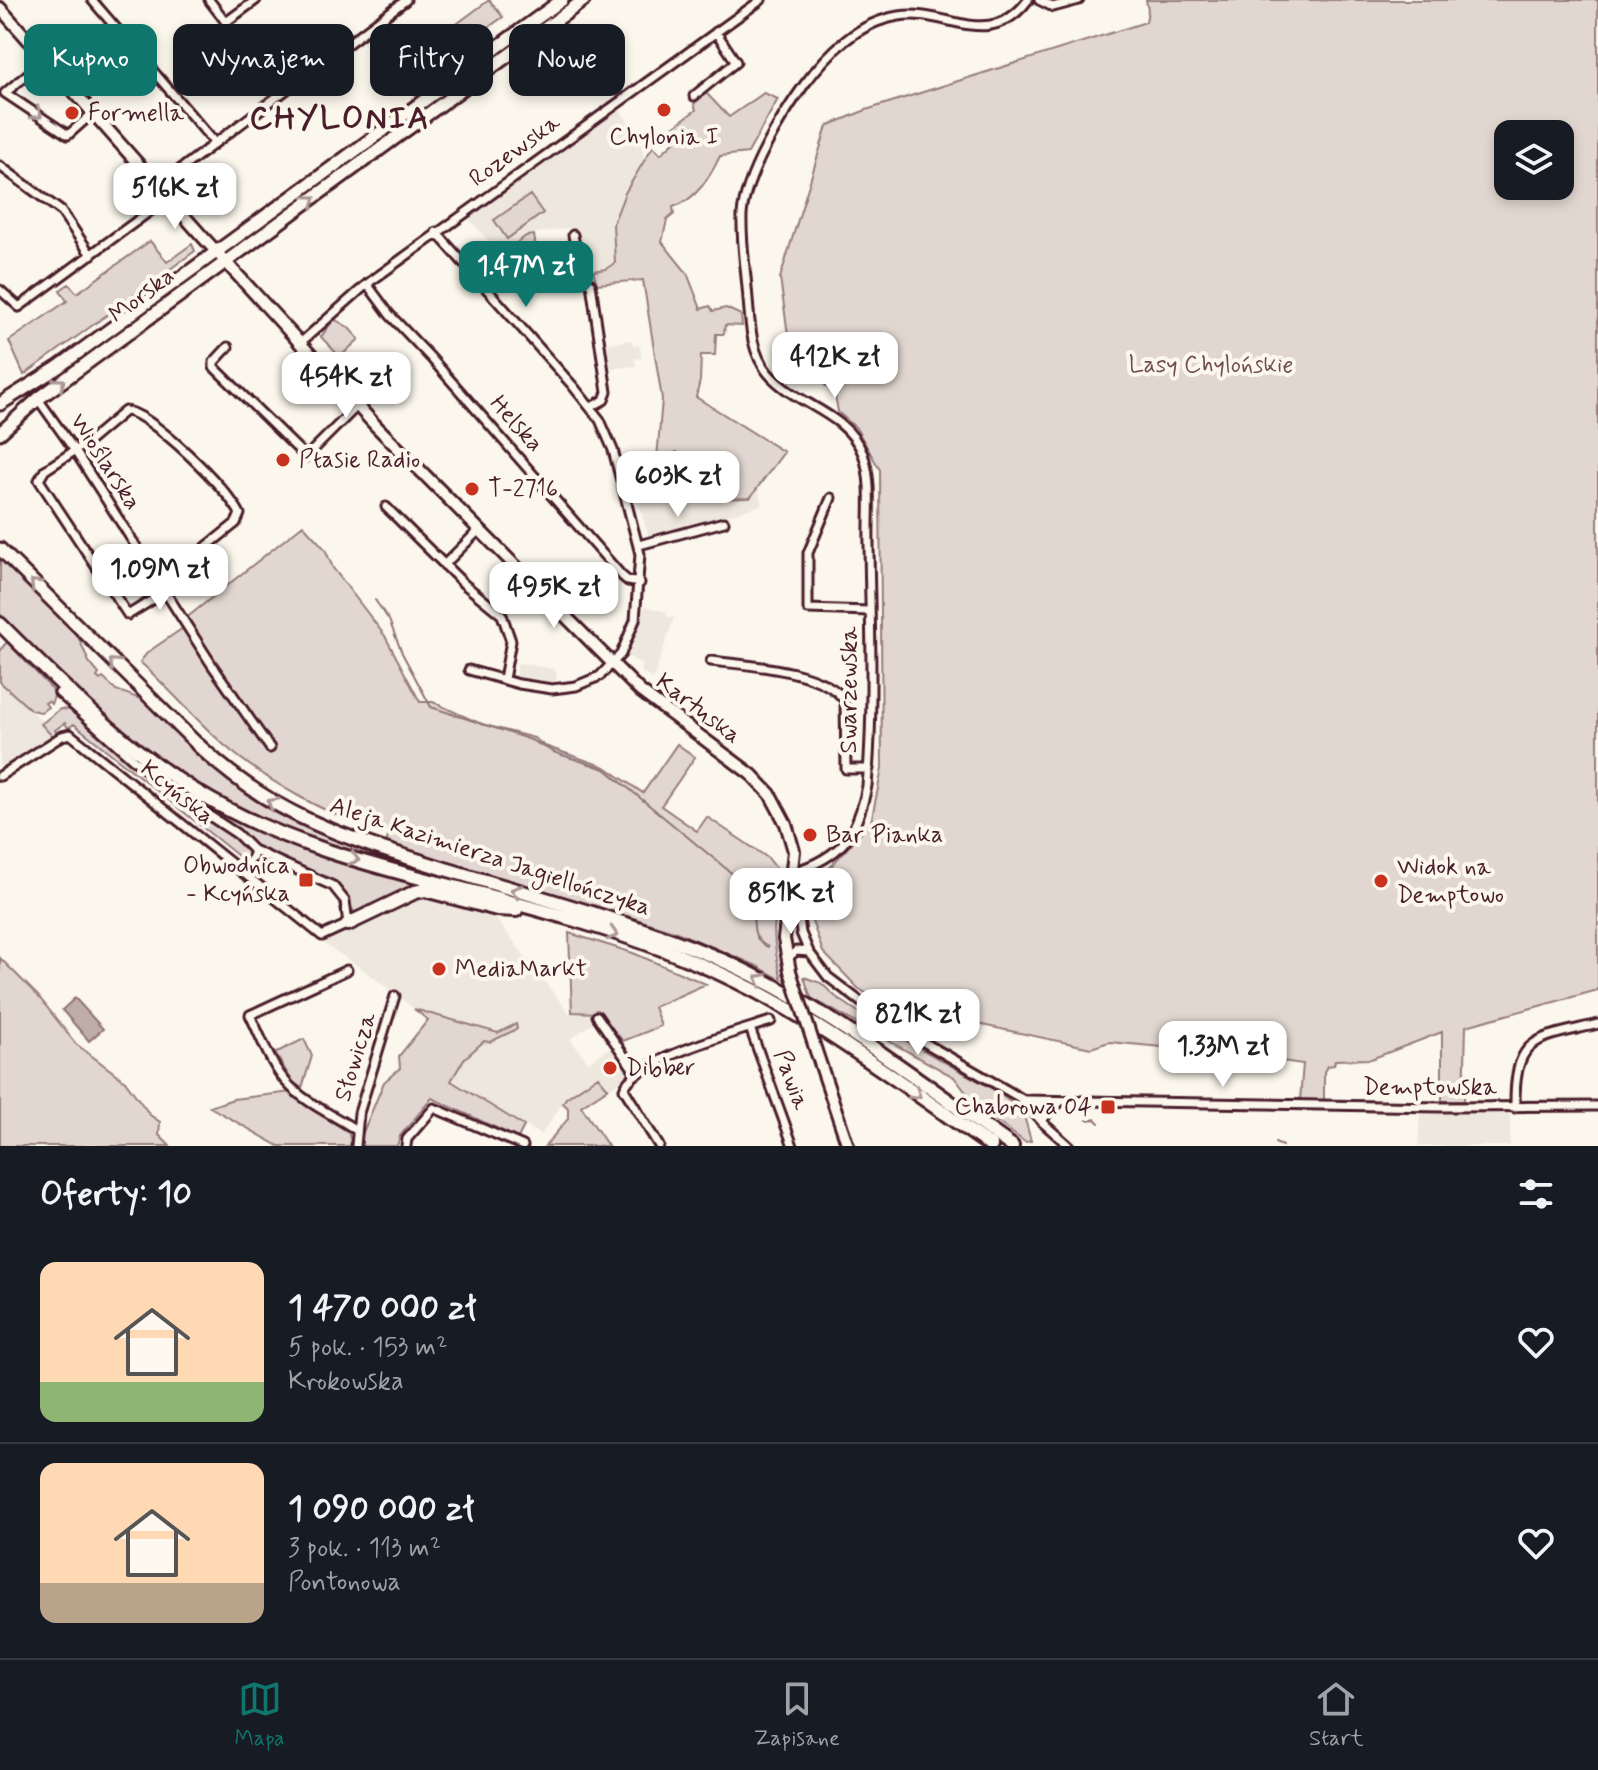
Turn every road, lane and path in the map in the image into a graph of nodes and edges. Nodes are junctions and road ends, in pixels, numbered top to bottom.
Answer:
1 (92, 0) edge
2 (209, 0) edge
3 (256, 0) edge
4 (406, 0) edge
5 (562, 0) edge
6 (584, 0) edge
7 (761, 0) edge
8 (1028, 0) edge
9 (1039, 0) edge
10 (1079, 0) edge
11 (0, 8) edge
12 (716, 32) junction
13 (24, 34) edge
14 (24, 77) edge
15 (80, 96) edge
16 (694, 96) dead end
17 (94, 112) junction
18 (215, 143) junction
19 (0, 166) edge
20 (158, 186) junction
21 (168, 198) junction
22 (436, 232) junction
23 (573, 235) dead end
24 (216, 252) junction
25 (91, 255) junction
26 (225, 262) junction
27 (367, 284) junction
28 (0, 290) edge
29 (299, 344) junction
30 (228, 347) dead end
31 (38, 399) junction
32 (0, 404) edge
33 (357, 406) junction
34 (591, 407) junction
35 (0, 433) edge
36 (75, 451) junction
37 (831, 498) dead end
38 (386, 507) dead end
39 (724, 522) dead end
40 (478, 531) junction
41 (639, 545) junction
42 (0, 549) edge
43 (444, 565) junction
44 (640, 583) junction
45 (163, 588) junction
46 (869, 611) junction
47 (0, 624) edge
48 (31, 656) junction
49 (711, 661) dead end
50 (611, 664) junction
51 (469, 670) dead end
52 (504, 679) junction
53 (59, 693) joint
54 (198, 745) joint
55 (270, 748) dead end
56 (869, 769) junction
57 (0, 776) edge
58 (253, 850) junction
59 (242, 871) junction
60 (793, 872) junction
61 (539, 911) junction
62 (348, 924) junction
63 (809, 952) junction
64 (787, 959) junction
65 (347, 970) dead end
66 (395, 996) dead end
67 (597, 1016) dead end
68 (771, 1021) dead end
69 (1598, 1024) edge
70 (750, 1028) junction
71 (636, 1073) junction
72 (1022, 1099) junction
73 (1059, 1103) junction
74 (1598, 1106) edge
75 (1515, 1108) junction
76 (1042, 1122) junction
77 (356, 1130) junction
78 (356, 1146) edge
79 (406, 1146) edge
80 (523, 1146) edge
81 (659, 1146) edge
82 (793, 1146) edge
83 (848, 1146) edge
84 (991, 1146) edge
85 (1012, 1146) edge
86 (1069, 1146) edge

1 - 18 street
2 - 3 street
4 - 18 street
5 - 24 main road, Morska
26 -> 6 main road, Morska
7 - 12 street, Rozewska
8 - 46 street, Swarzewska
9 - 10 street
11 - 13 street, Kartuska
12 - 16 street
12 - 22 street, Rozewska
14 -> 17 street
15 - 17 street, Kartuska
17 - 20 street, Kartuska
18 - 20 street
19 - 25 street
20 - 21 street, Kartuska
21 - 24 street, Kartuska
21 - 25 street
22 - 27 street, Rozewska
22 - 34 street
23 - 34 street
24 - 26 street, Kartuska
24 - 32 main road, Morska
25 - 28 street
26 - 29 street, Kartuska
31 -> 26 main road, Morska
27 - 29 street, Rozewska
27 - 44 street, Helska
29 - 33 street, Kartuska
30 - 33 street
31 - 35 main road, Morska
31 - 36 street, Wioślarska
33 - 40 street, Kartuska
34 - 41 street
36 - 45 street, Wioślarska
36 - 45 street
36 - 45 street
37 - 46 street, Swarzewska
38 - 43 street
39 - 41 street
40 - 43 street
40 - 50 street, Kartuska
41 - 44 street
54 -> 42 main road, Aleja Kazimierza Jagiellończyka
43 - 52 street
44 - 50 street
45 - 55 street, Wioślarska
46 - 56 street, Swarzewska
47 - 48 highway, Aleja Kazimierza Jagiellończyka
48 - 53 highway
48 -> 61 highway, Aleja Kazimierza Jagiellończyka
49 - 56 street, Swarzewska
50 - 52 street
50 - 60 street, Kartuska
51 - 52 street
53 - 58 street
85 -> 54 highway, Aleja Kazimierza Jagiellończyka
56 - 60 street, Swarzewska
57 - 59 street, Kcyńska
58 - 59 street
58 - 62 street
59 - 62 street, Kcyńska
60 - 63 street, Kartuska
60 - 64 street
61 - 62 highway
61 -> 84 highway, Aleja Kazimierza Jagiellończyka
63 - 64 street
63 - 72 street, Kartuska
64 - 83 street, bridge
65 - 77 street, Słowicza
66 - 77 street, Słowicza
67 - 71 street
68 - 70 street, Pawia
69 - 75 street
70 - 71 street, Pawia
70 - 82 street, Pawia
71 - 81 street
72 - 73 street, Demptowska
72 - 76 street, Kartuska
73 - 75 street, Demptowska
73 - 76 street
74 - 75 street, Demptowska
76 - 86 street, Kartuska
77 - 78 street, Słowicza
79 - 80 street

